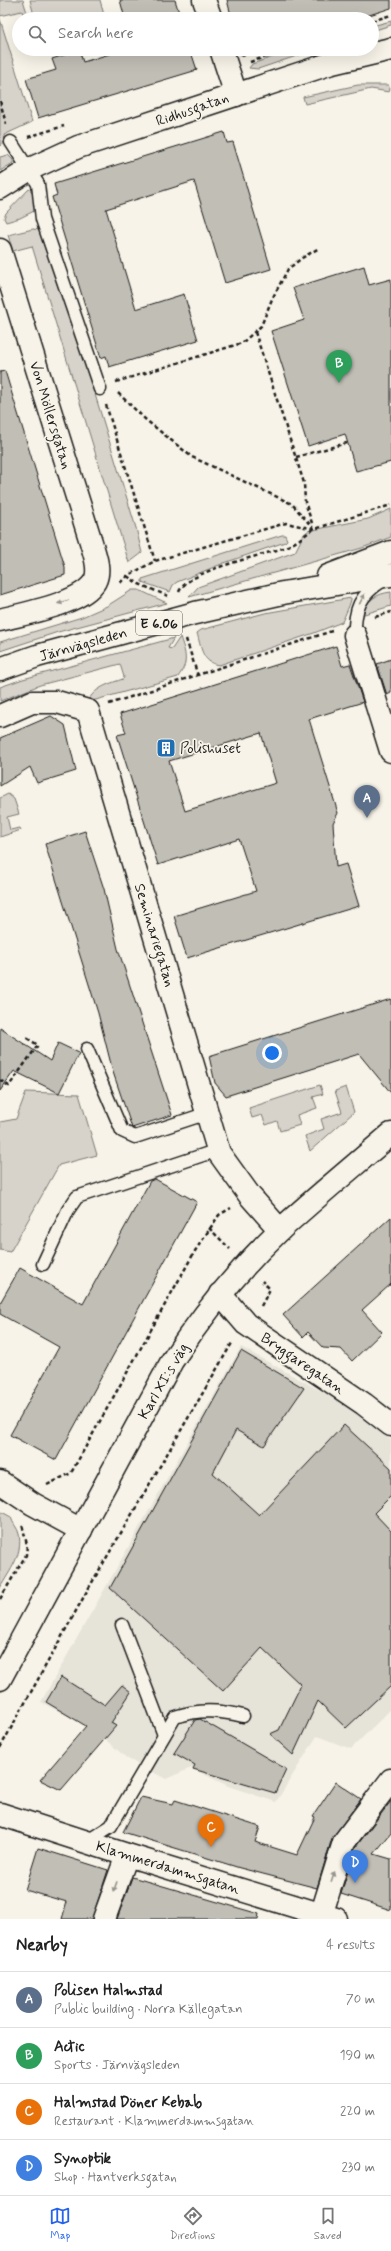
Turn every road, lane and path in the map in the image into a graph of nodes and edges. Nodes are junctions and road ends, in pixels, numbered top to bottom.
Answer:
1 (204, 0) edge
2 (208, 12) edge
3 (391, 15) edge
4 (379, 19) edge
5 (391, 49) edge
6 (379, 52) edge
7 (223, 56) edge
8 (362, 56) edge
9 (236, 95) junction
10 (0, 101) edge
11 (11, 142) joint
12 (30, 169) junction
13 (0, 188) edge
14 (319, 248) dead end
15 (0, 250) edge
16 (255, 332) junction
17 (104, 386) junction
18 (347, 443) dead end
19 (296, 457) junction
20 (391, 505) edge
21 (314, 529) junction
22 (391, 552) edge
23 (155, 561) junction
24 (391, 575) edge
25 (127, 576) junction
26 (118, 584) dead end
27 (283, 593) junction
28 (178, 594) dead end
29 (171, 597) dead end
30 (391, 612) edge
31 (0, 620) edge
32 (355, 629) junction
33 (185, 635) dead end
34 (0, 669) edge
35 (198, 676) junction
36 (88, 711) junction
37 (0, 716) edge
38 (391, 751) edge
39 (25, 1037) dead end
40 (87, 1049) dead end
41 (0, 1080) edge
42 (208, 1113) junction
43 (391, 1134) edge
44 (218, 1150) junction
45 (250, 1196) junction
46 (209, 1228) junction
47 (280, 1230) junction
48 (43, 1264) dead end
49 (247, 1266) junction
50 (220, 1294) junction
51 (246, 1324) junction
52 (391, 1425) edge
53 (0, 1482) edge
54 (33, 1504) junction
55 (81, 1530) junction
56 (0, 1599) edge
57 (122, 1625) dead end
58 (0, 1679) edge
59 (243, 1716) dead end
60 (164, 1736) junction
61 (0, 1748) edge
62 (391, 1780) edge
63 (0, 1814) edge
64 (86, 1842) junction
65 (127, 1855) junction
66 (326, 1917) edge
67 (104, 1919) edge

1 - 2 main road
3 - 4 path
5 - 6 main road, Ridhusgatan
7 - 9 main road
8 - 9 main road, Ridhusgatan
9 - 12 main road, Ridhusgatan
10 - 11 path
11 - 12 lane
12 - 13 main road, Ridhusgatan
12 - 17 lane
14 - 16 path
15 -> 31 main road, Von Möllersgatan
16 - 17 path
16 - 19 path
17 - 21 path
17 - 23 path
18 - 19 path
19 - 21 path
20 - 21 path
21 - 23 path
21 - 28 path
22 - 27 main road, Järnvägsleden / E 6.06
23 - 25 path
24 - 27 main road, Järnvägsleden / E 6.06
32 -> 24 lane
25 - 26 path
25 - 29 path
27 - 34 main road, Järnvägsleden / E 6.06
30 - 32 path
32 - 35 path
32 - 38 main road
33 - 35 path
35 - 36 path
36 - 37 main road
36 - 42 main road, Seminariegatan
39 - 41 path
40 - 42 lane
42 - 44 main road, Seminariegatan
43 - 47 main road, Karl XI:s väg
44 - 45 main road, Seminariegatan
44 - 48 lane
45 - 46 path
45 - 47 main road, Seminariegatan
46 - 49 path
46 - 54 path
47 - 49 main road, Karl XI:s väg
49 - 50 main road, Karl XI:s väg
49 - 51 path
50 - 51 main road, Bryggaregatan
50 - 55 main road, Karl XI:s väg
51 - 52 main road, Bryggaregatan
51 - 61 path
53 - 54 main road
54 - 55 main road
54 - 56 path
55 - 58 main road, Karl XI:s väg
57 - 60 lane
59 - 60 lane
60 - 64 lane
66 -> 62 main road
63 - 64 main road, Klammerdammsgatan
64 - 65 main road, Klammerdammsgatan
65 - 66 main road, Klammerdammsgatan
65 -> 67 main road

